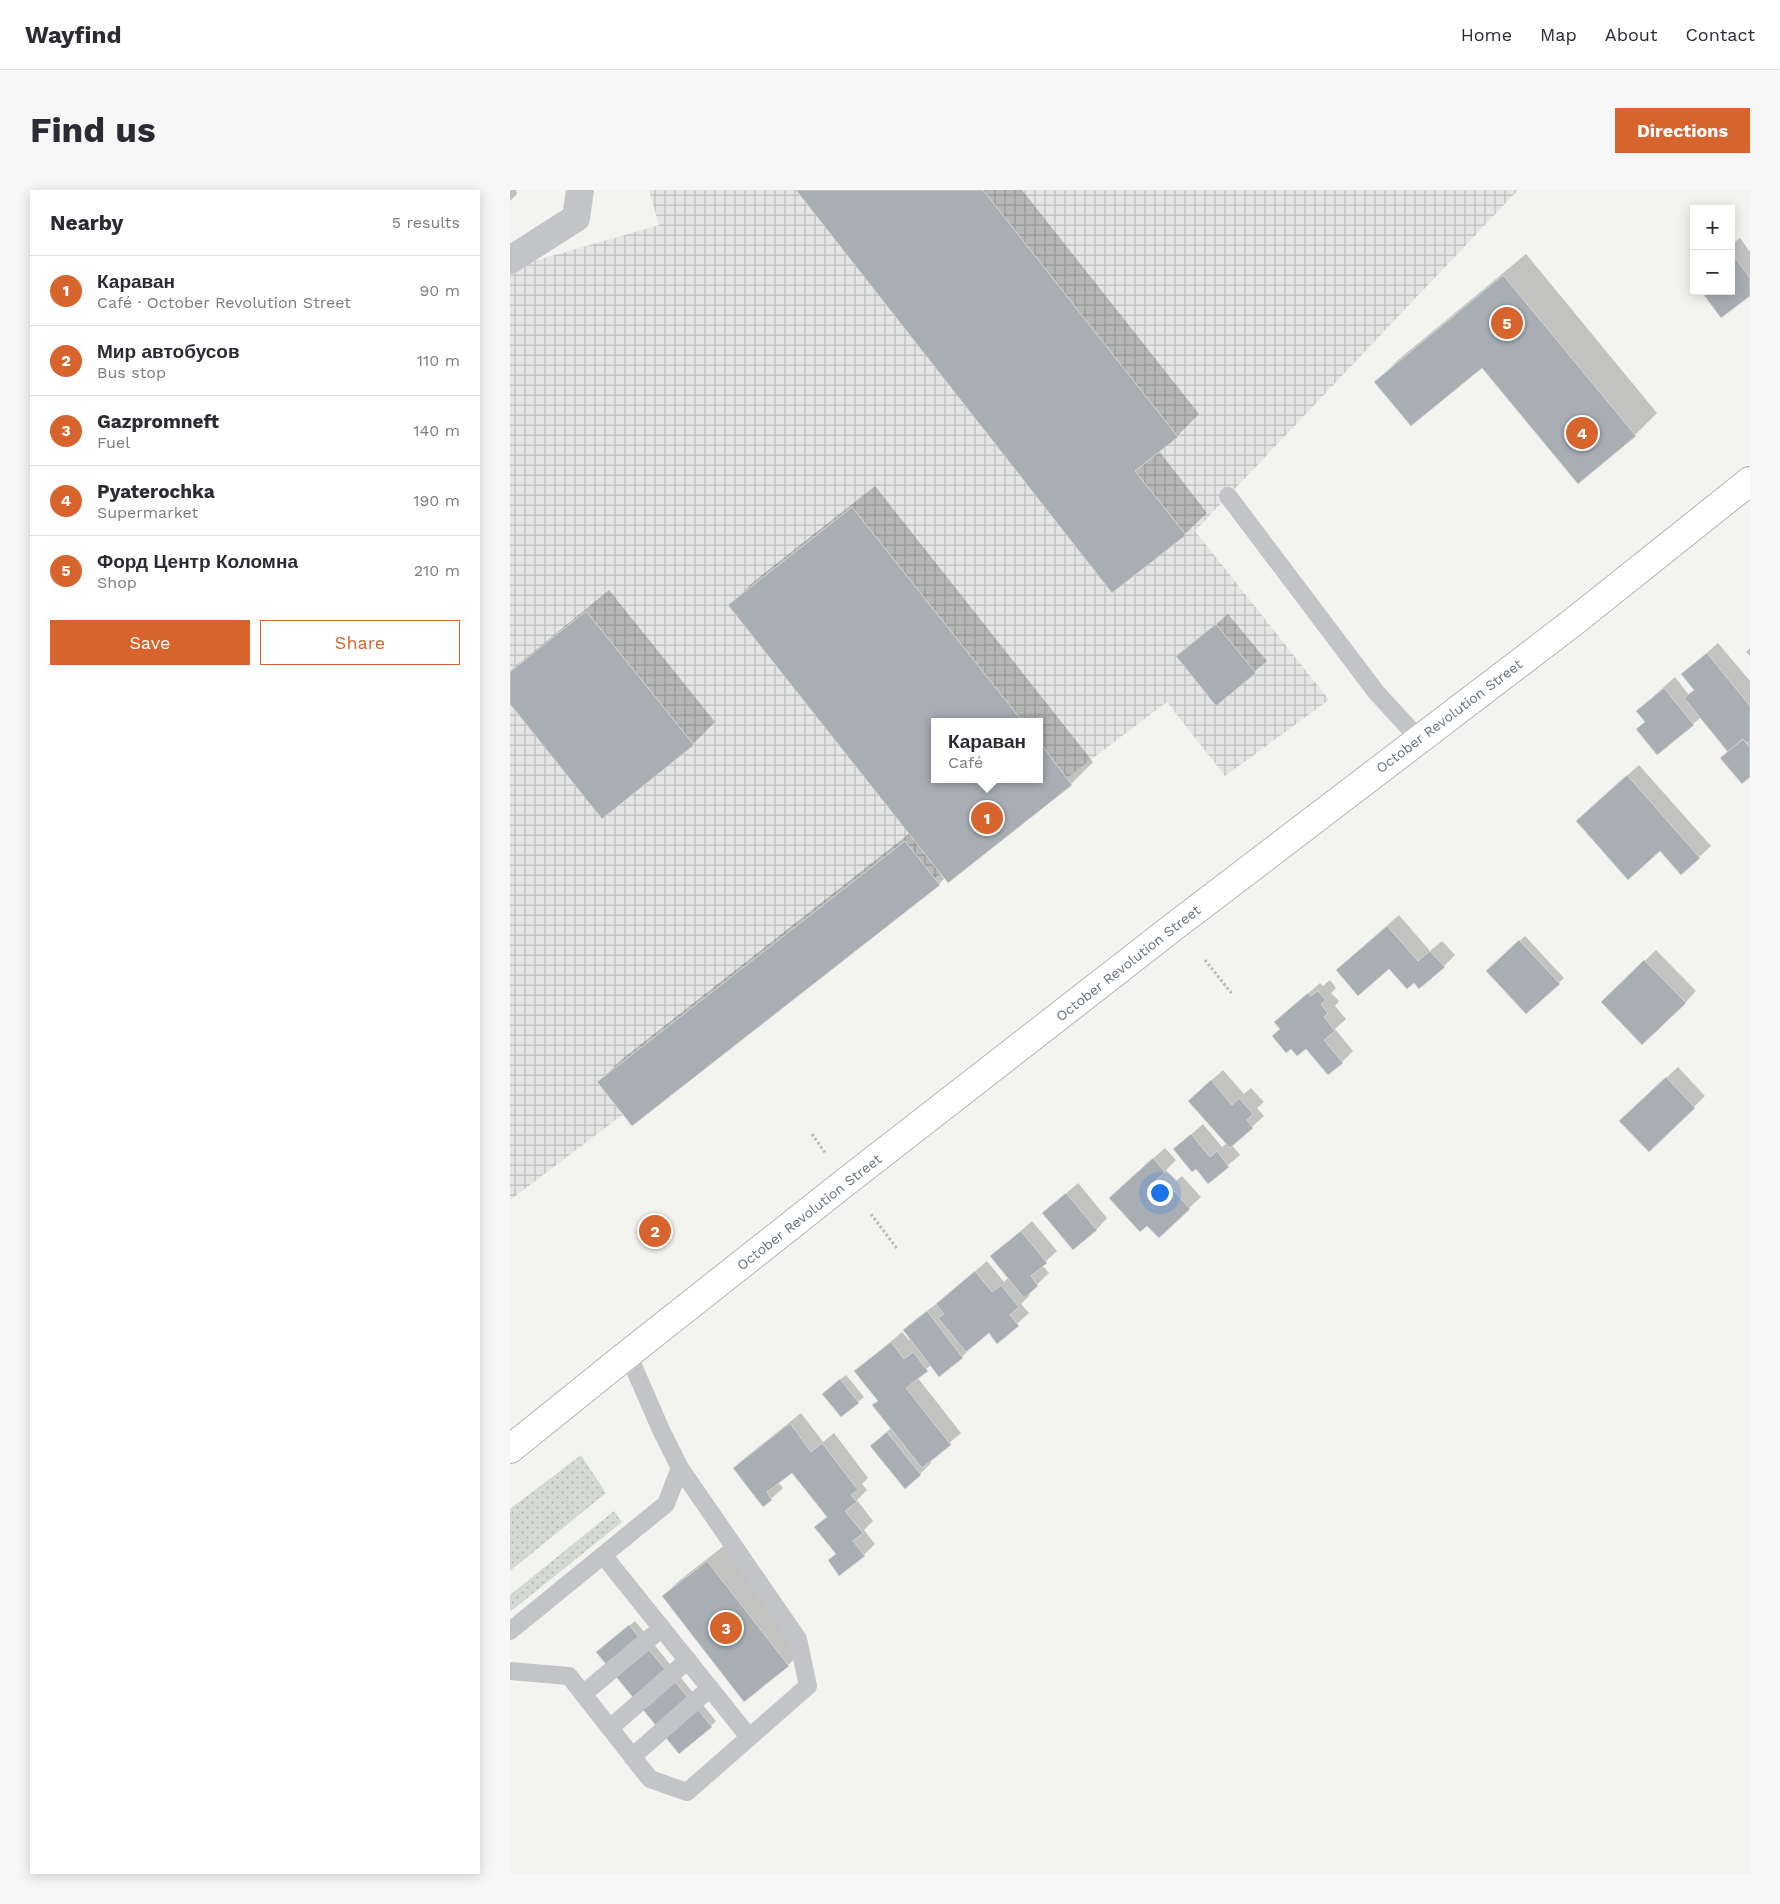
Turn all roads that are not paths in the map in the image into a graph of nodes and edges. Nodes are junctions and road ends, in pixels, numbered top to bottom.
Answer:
1 (580, 190) edge
2 (510, 260) edge
3 (1750, 481) edge
4 (1228, 496) dead end
5 (1419, 739) junction
6 (628, 1354) junction
7 (510, 1449) edge
8 (680, 1468) junction
9 (603, 1555) junction
10 (662, 1628) junction
11 (510, 1631) edge
12 (688, 1660) junction
13 (510, 1670) edge
14 (710, 1688) junction
15 (583, 1694) junction
16 (610, 1728) junction
17 (749, 1737) junction
18 (632, 1757) junction

1 - 2 street
3 - 5 main road, October Revolution Street
4 - 5 lane
5 - 6 main road, October Revolution Street
6 - 7 main road, October Revolution Street
6 - 8 lane
8 - 9 lane
8 - 17 lane
9 - 10 lane
9 - 11 lane
10 - 12 lane
10 - 15 lane
12 - 14 lane
12 - 16 lane
13 - 15 lane
14 - 17 lane
14 - 18 lane
15 - 16 lane
16 - 18 lane
17 - 18 lane

